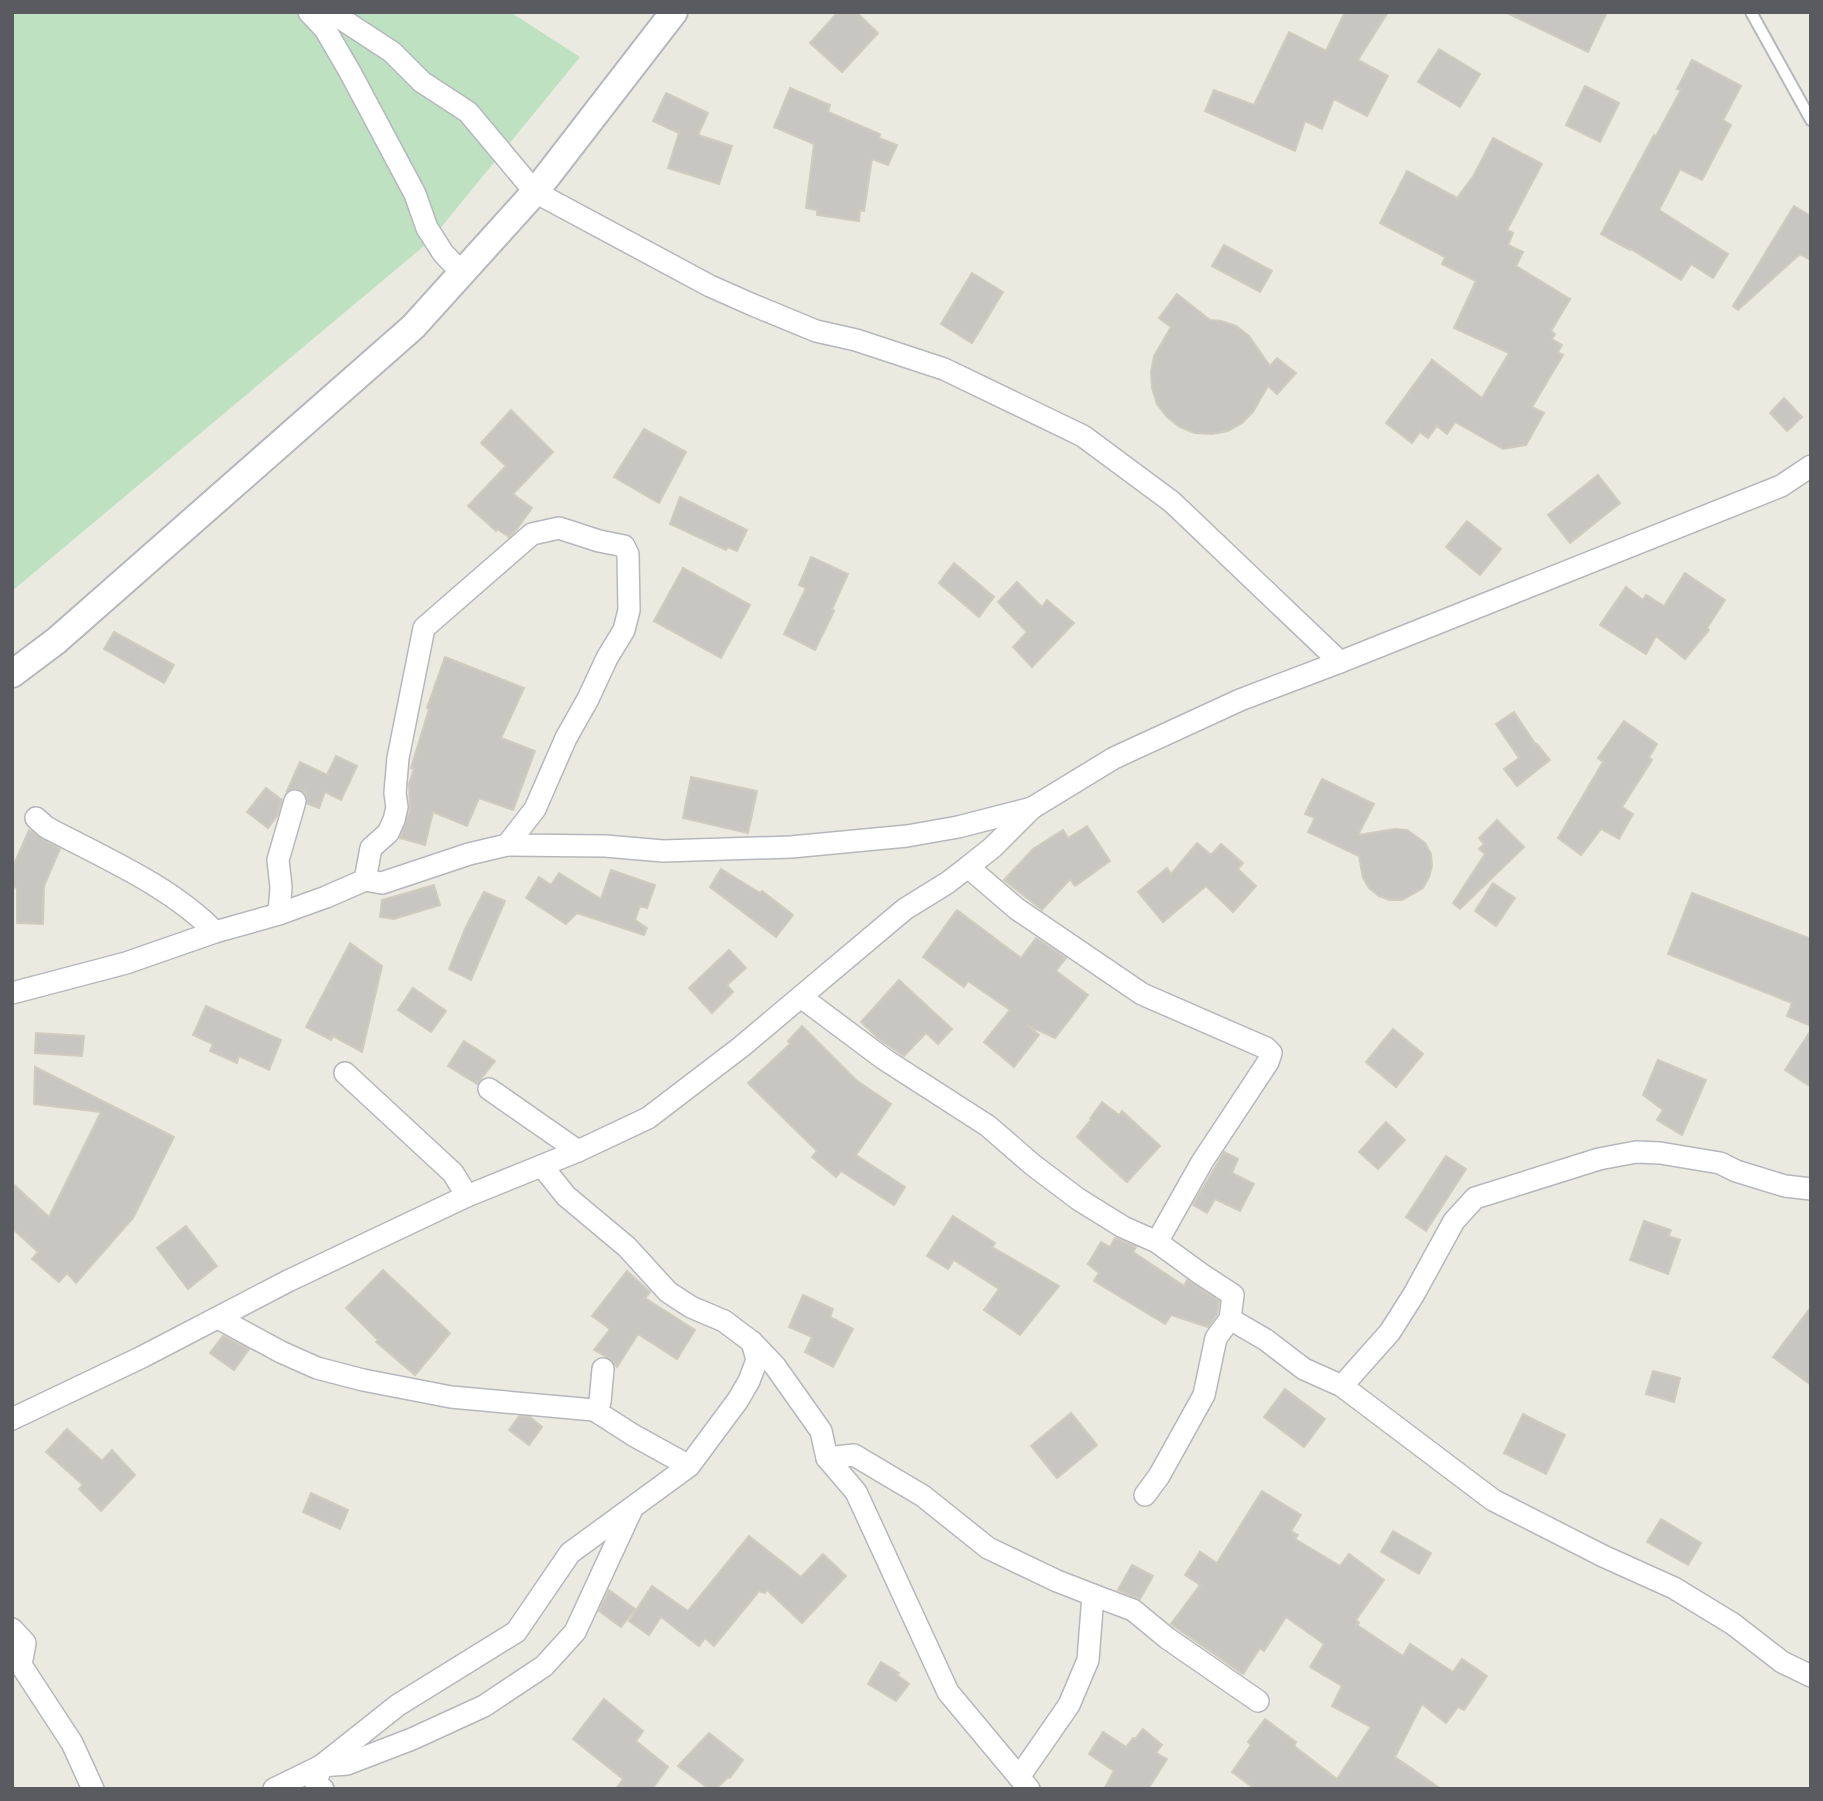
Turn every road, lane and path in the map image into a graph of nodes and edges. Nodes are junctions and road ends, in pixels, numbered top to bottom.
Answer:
1 (309, 12) edge
2 (327, 12) edge
3 (674, 12) edge
4 (1751, 12) edge
5 (1811, 120) edge
6 (535, 192) junction
7 (462, 273) junction
8 (1811, 466) edge
9 (1340, 662) junction
10 (12, 674) edge
11 (295, 801) dead end
12 (1032, 808) junction
13 (36, 818) dead end
14 (507, 845) junction
15 (968, 867) junction
16 (365, 880) junction
17 (279, 914) junction
18 (215, 932) junction
19 (12, 993) edge
20 (801, 997) junction
21 (345, 1073) dead end
22 (489, 1089) dead end
23 (578, 1151) junction
24 (542, 1167) junction
25 (1811, 1189) edge
26 (467, 1196) junction
27 (1157, 1242) junction
28 (218, 1318) junction
29 (1230, 1319) junction
30 (752, 1342) junction
31 (603, 1369) dead end
32 (1342, 1387) junction
33 (594, 1410) junction
34 (12, 1419) edge
35 (827, 1458) junction
36 (689, 1466) junction
37 (1145, 1495) dead end
38 (631, 1510) junction
39 (1093, 1595) junction
40 (12, 1629) edge
41 (1811, 1676) edge
42 (1258, 1701) dead end
43 (321, 1766) junction
44 (1024, 1783) edge
45 (93, 1789) edge
46 (274, 1789) edge
47 (323, 1789) edge

1 - 7 street
2 - 6 street
3 - 6 street
4 - 5 lane
6 - 7 street
6 - 9 street
7 - 10 street
8 - 9 street
9 - 12 street
11 - 17 street
12 - 14 street
12 - 15 street
13 - 18 street
14 - 16 street
14 - 16 street
15 - 20 street
15 - 27 street
16 - 17 street
17 - 18 street
18 - 19 street
20 - 23 street
20 - 27 street
21 - 26 street
22 - 23 street
23 - 24 street
24 - 26 street
24 - 30 street
25 - 32 street
26 - 28 street
27 - 29 street
28 - 33 street
28 - 34 street
29 - 32 street
29 - 37 street
30 - 35 street
30 - 36 street
31 - 33 street
32 - 41 street
33 - 36 street
35 - 39 street
35 - 44 street
36 - 38 street
38 - 43 street
38 - 43 street
39 - 42 street
39 - 44 street
40 - 45 street
43 - 46 street
43 - 47 street

